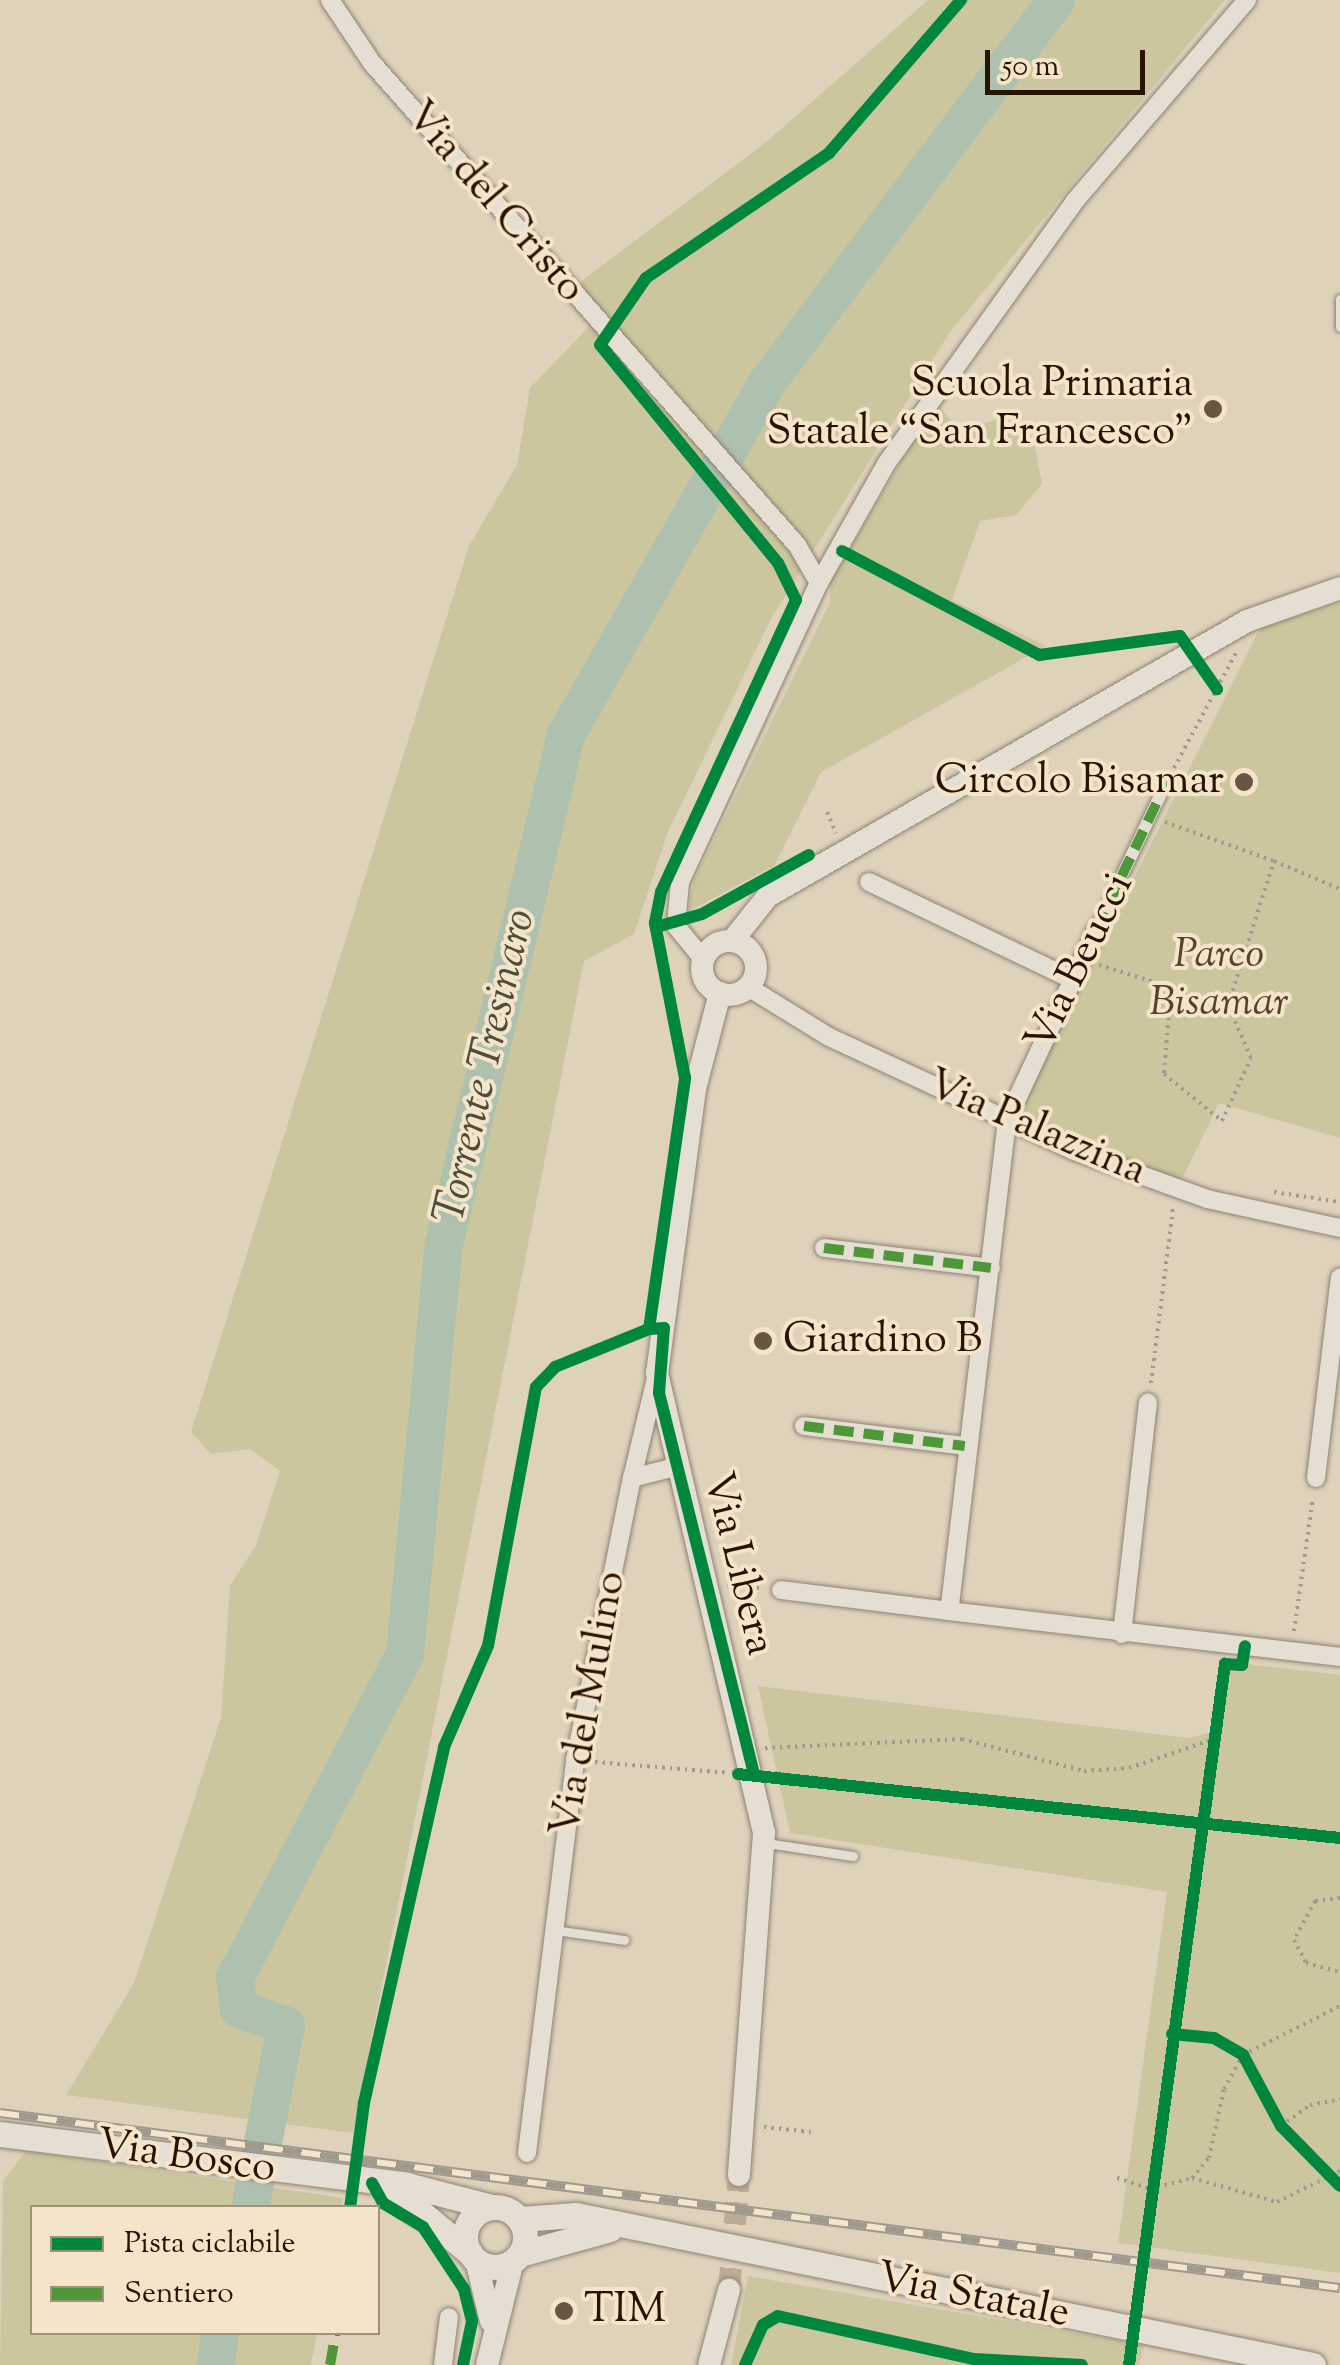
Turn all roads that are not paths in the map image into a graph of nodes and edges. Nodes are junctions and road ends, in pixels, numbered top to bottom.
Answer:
1 (330, 0) edge
2 (1247, 0) edge
3 (1340, 299) edge
4 (1340, 327) edge
5 (818, 583) junction
6 (1340, 588) edge
7 (1167, 781) road end
8 (869, 882) dead end
9 (1096, 930) joint
10 (732, 940) junction
11 (704, 959) junction
12 (1069, 978) junction
13 (748, 987) junction
14 (720, 993) junction
15 (1007, 1120) junction
16 (1340, 1228) edge
17 (824, 1248) dead end
18 (991, 1268) junction
19 (1340, 1276) edge
20 (657, 1373) junction
21 (1148, 1402) road end
22 (804, 1426) dead end
23 (965, 1446) junction
24 (679, 1466) junction
25 (632, 1478) junction
26 (1316, 1478) road end
27 (781, 1590) road end
28 (948, 1611) junction
29 (1122, 1634) junction
30 (1340, 1657) edge
31 (764, 1843) junction
32 (853, 1856) dead end
33 (554, 1930) junction
34 (624, 1940) dead end
35 (0, 2134) edge
36 (527, 2153) dead end
37 (739, 2175) tunnel mouth
38 (379, 2184) junction
39 (492, 2208) junction
40 (520, 2219) junction
41 (635, 2227) junction
42 (473, 2256) junction
43 (516, 2258) junction
44 (729, 2290) tunnel mouth
45 (450, 2317) dead end
46 (492, 2325) junction
47 (443, 2365) edge
48 (486, 2365) edge
49 (709, 2365) edge
50 (1313, 2365) edge

1 - 5 street, Via del Cristo
2 - 5 street
3 - 4 lane
5 - 11 street
6 - 10 street
7 - 9 street, Via Beucci
8 - 12 street
9 - 12 street, Via Beucci
10 - 11 street
10 - 13 street
11 - 14 street
12 - 15 street, Via Beucci
13 - 14 street
13 - 15 street, Via Palazzina
14 - 20 street, Via del Mulino
15 - 16 street, Via Palazzina
15 - 18 street, Via Beucci
17 - 18 street
18 - 23 street, Via Beucci
19 - 26 street
20 - 24 street, Via Libera
20 - 25 street, Via del Mulino
21 - 29 street
22 - 23 street
23 - 28 street, Via Beucci
24 - 25 street
24 - 31 street, Via Libera
25 - 33 street, Via del Mulino
27 - 28 street
28 - 29 street
29 - 30 street
31 - 32 lane
31 - 37 street, Via Libera
33 - 34 lane
33 - 36 street, Via del Mulino
35 - 38 main road, Via Bosco
38 - 39 main road, Via Statale
38 - 42 main road
39 - 40 main road, Via Statale
39 - 42 main road
40 - 41 main road, Via Statale
40 - 43 main road
41 - 43 main road, Via Statale
41 - 50 main road, Via Statale
42 - 43 main road, Via Statale
42 - 46 street
43 - 46 street
44 - 49 street
45 - 47 street
46 - 48 street

